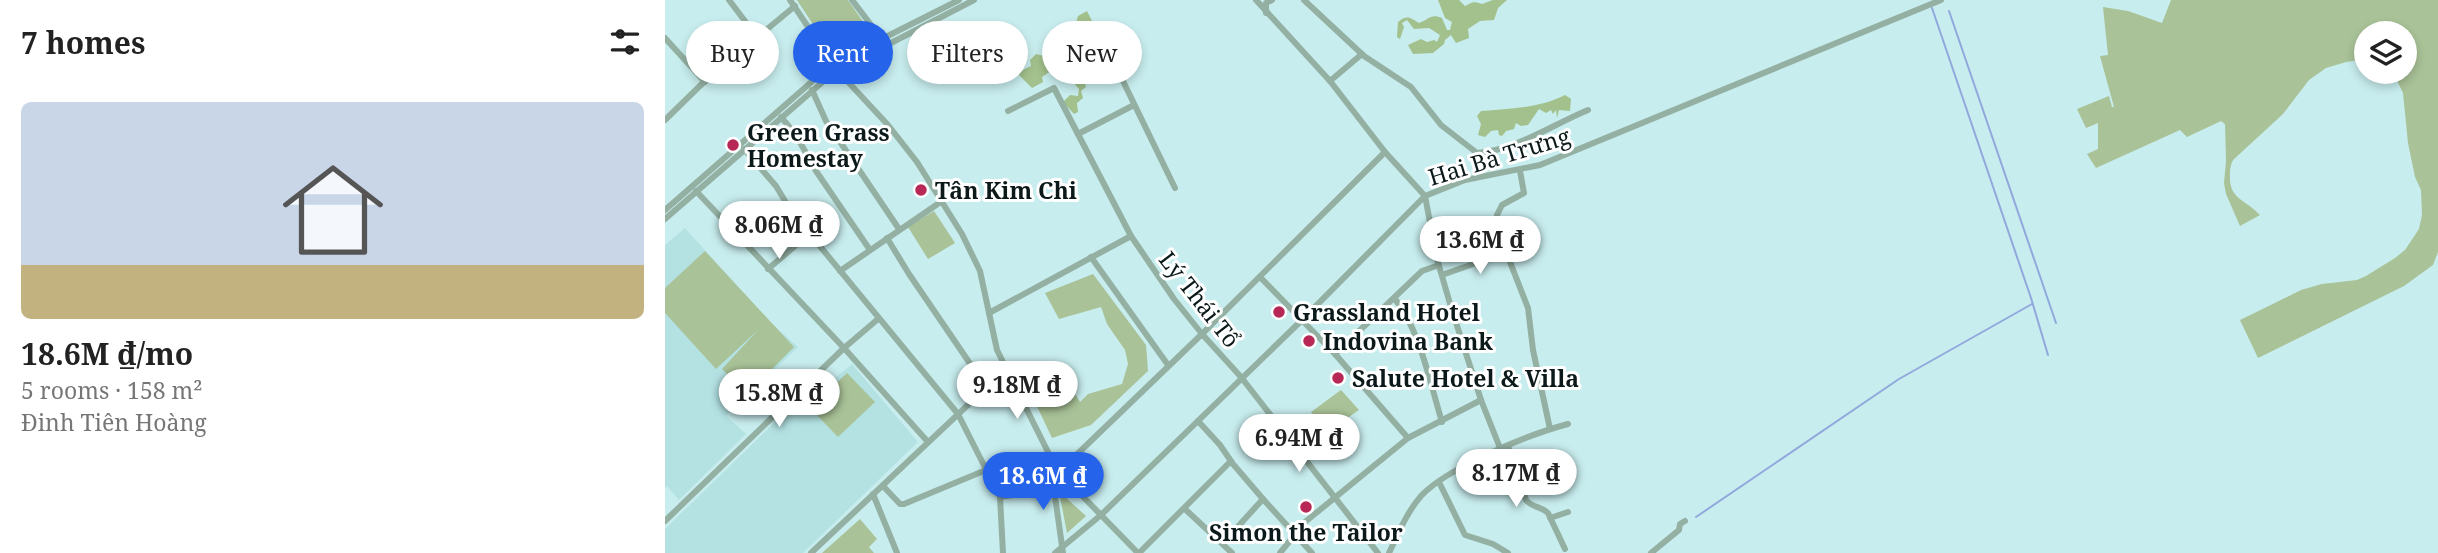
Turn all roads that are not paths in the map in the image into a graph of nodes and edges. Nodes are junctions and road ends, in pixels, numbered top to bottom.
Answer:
1 (729, 0) edge
2 (852, 0) edge
3 (959, 0) edge
4 (974, 0) edge
5 (1256, 0) edge
6 (1272, 0) edge
7 (1304, 0) edge
8 (1941, 0) edge
9 (793, 3) edge
10 (1266, 13) junction
11 (745, 21) edge
12 (774, 21) edge
13 (805, 21) edge
14 (868, 21) edge
15 (893, 32) edge
16 (665, 38) edge
17 (893, 41) edge
18 (1362, 54) junction
19 (686, 61) edge
20 (1330, 81) junction
21 (703, 84) edge
22 (809, 84) edge
23 (820, 84) edge
24 (850, 84) edge
25 (1124, 84) edge
26 (812, 90) junction
27 (1134, 105) junction
28 (1588, 110) dead end
29 (1008, 111) dead end
30 (781, 117) junction
31 (665, 120) edge
32 (1078, 134) junction
33 (744, 149) junction
34 (1385, 152) junction
35 (1520, 170) junction
36 (1175, 188) dead end
37 (697, 191) junction
38 (1425, 196) junction
39 (942, 201) junction
40 (665, 210) edge
41 (665, 219) edge
42 (899, 229) junction
43 (809, 234) junction
44 (1131, 236) junction
45 (887, 238) junction
46 (1504, 247) junction
47 (870, 250) junction
48 (1090, 257) junction
49 (1439, 265) junction
50 (768, 269) junction
51 (840, 271) junction
52 (1442, 275) junction
53 (1260, 277) junction
54 (1395, 299) junction
55 (989, 313) junction
56 (878, 319) junction
57 (1302, 320) junction
58 (1202, 334) junction
59 (844, 348) junction
60 (1335, 354) junction
61 (1168, 365) junction
62 (1006, 369) junction
63 (1241, 377) junction
64 (986, 387) junction
65 (1481, 400) junction
66 (958, 414) junction
67 (1198, 421) junction
68 (1442, 422) junction
69 (1568, 424) dead end
70 (1550, 429) junction
71 (1408, 438) junction
72 (928, 442) junction
73 (1504, 447) junction
74 (1231, 461) junction
75 (986, 470) junction
76 (1057, 470) junction
77 (1439, 482) junction
78 (883, 485) junction
79 (1053, 489) junction
80 (873, 494) junction
81 (1000, 497) junction
82 (1334, 497) junction
83 (1263, 499) junction
84 (1185, 509) junction
85 (1567, 512) dead end
86 (1101, 514) junction
87 (1550, 518) junction
88 (665, 521) edge
89 (1685, 521) dead end
90 (1305, 522) junction
91 (1289, 525) junction
92 (1295, 537) junction
93 (1223, 543) junction
94 (1565, 549) dead end
95 (1063, 551) edge
96 (811, 553) edge
97 (897, 553) edge
98 (1003, 553) edge
99 (1055, 553) edge
100 (1138, 553) edge
101 (1232, 553) edge
102 (1280, 553) edge
103 (1312, 553) edge
104 (1378, 553) edge
105 (1388, 553) edge
106 (1508, 553) edge
107 (1651, 553) edge

1 - 11 street
2 - 14 street
3 - 15 street
4 - 17 street
5 - 10 street
6 - 10 street
7 - 18 street
8 - 35 street, Hai Bà Trưng
9 - 12 street
9 - 13 street
10 - 20 street
16 - 19 street
18 - 20 street
18 - 28 street
20 - 34 street
21 - 31 street
22 - 40 street
23 - 26 street
24 - 39 street
25 - 27 street
26 - 30 street
26 - 42 street
27 - 32 street
27 - 36 street
29 - 32 street, Lý Thái Tổ
30 - 33 street
30 - 47 street
32 - 44 street, Lý Thái Tổ
33 - 37 street
33 - 43 street
34 - 38 street
34 - 53 street
35 - 38 street, Hai Bà Trưng
35 - 46 street
37 - 41 street
37 - 50 street
38 - 49 street
38 - 57 street, Hai Bà Trưng
39 - 42 street
39 - 55 street
42 - 45 street
43 - 50 street
43 - 51 street
44 - 48 street
44 - 58 street, Lý Thái Tổ
45 - 47 street
45 - 64 street
46 - 52 street
46 - 70 street
47 - 51 street
48 - 55 street
48 - 61 street
49 - 52 street
49 - 54 street
50 - 59 street
51 - 56 street
52 - 65 street
53 - 57 street
53 - 58 street
54 - 60 street
54 - 68 street
55 - 62 street
56 - 59 street
56 - 66 street
57 - 60 street
57 - 63 street, Hai Bà Trưng
58 - 61 street
58 - 63 street, Lý Thái Tổ
59 - 72 street
59 - 88 street
60 - 71 street
61 - 76 street
62 - 64 street
62 - 76 street
63 - 67 street, Hai Bà Trưng
63 - 82 street, Lý Thái Tổ
64 - 66 street
65 - 68 street
65 - 73 street
66 - 72 street
66 - 75 street
67 - 74 street
67 - 86 street, Hai Bà Trưng
68 - 71 street
69 - 70 street
70 - 73 street
71 - 82 street
72 - 78 street
73 - 77 street
73 - 87 street
74 - 83 street
74 - 84 street
75 - 78 street
75 - 81 street
76 - 79 street
76 - 86 street
77 - 105 street
77 - 106 street
78 - 80 street
79 - 81 street
79 - 95 street
80 - 96 street
80 - 97 street
81 - 98 street
82 - 90 street
82 - 104 street, Lý Thái Tổ
83 - 91 street
83 - 93 street
84 - 93 street
84 - 100 street
85 - 87 street
86 - 95 street, Hai Bà Trưng
86 - 100 street
87 - 94 street
89 - 107 street
90 - 91 street
90 - 92 street
91 - 92 street
92 - 102 street
92 - 103 street
93 - 101 street
95 - 99 street, Hai Bà Trưng

